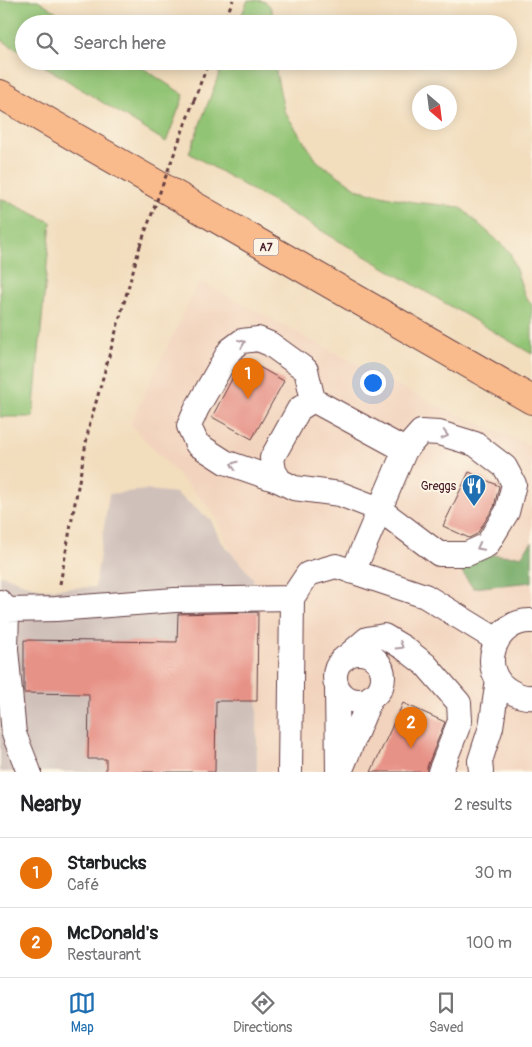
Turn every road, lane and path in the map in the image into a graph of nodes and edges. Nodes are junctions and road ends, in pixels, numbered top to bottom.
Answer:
1 (232, 0) edge
2 (226, 15) edge
3 (206, 70) edge
4 (0, 94) edge
5 (313, 400) junction
6 (532, 400) edge
7 (405, 450) junction
8 (280, 481) junction
9 (379, 509) junction
10 (353, 572) junction
11 (292, 598) junction
12 (4, 606) edge
13 (56, 609) junction
14 (532, 621) edge
15 (497, 640) junction
16 (344, 658) junction
17 (498, 680) junction
18 (337, 687) junction
19 (532, 697) edge
20 (371, 698) junction
21 (29, 772) edge
22 (290, 772) edge
23 (339, 772) edge
24 (440, 772) edge
25 (482, 772) edge

1 - 2 path
3 - 13 path, bridge
4 - 6 main road, A7
5 - 7 lane
5 - 8 lane
8 -> 5 lane
7 - 9 lane
7 -> 9 lane
8 - 9 lane
9 - 10 lane
10 - 11 lane
10 - 15 lane
11 - 13 lane
11 - 22 lane
12 - 13 lane
12 - 21 lane
14 - 15 lane
15 - 17 lane
16 - 18 lane
16 - 20 lane
16 -> 24 lane
17 - 19 lane
17 - 25 lane
18 - 20 lane
18 - 23 lane
20 - 23 lane

